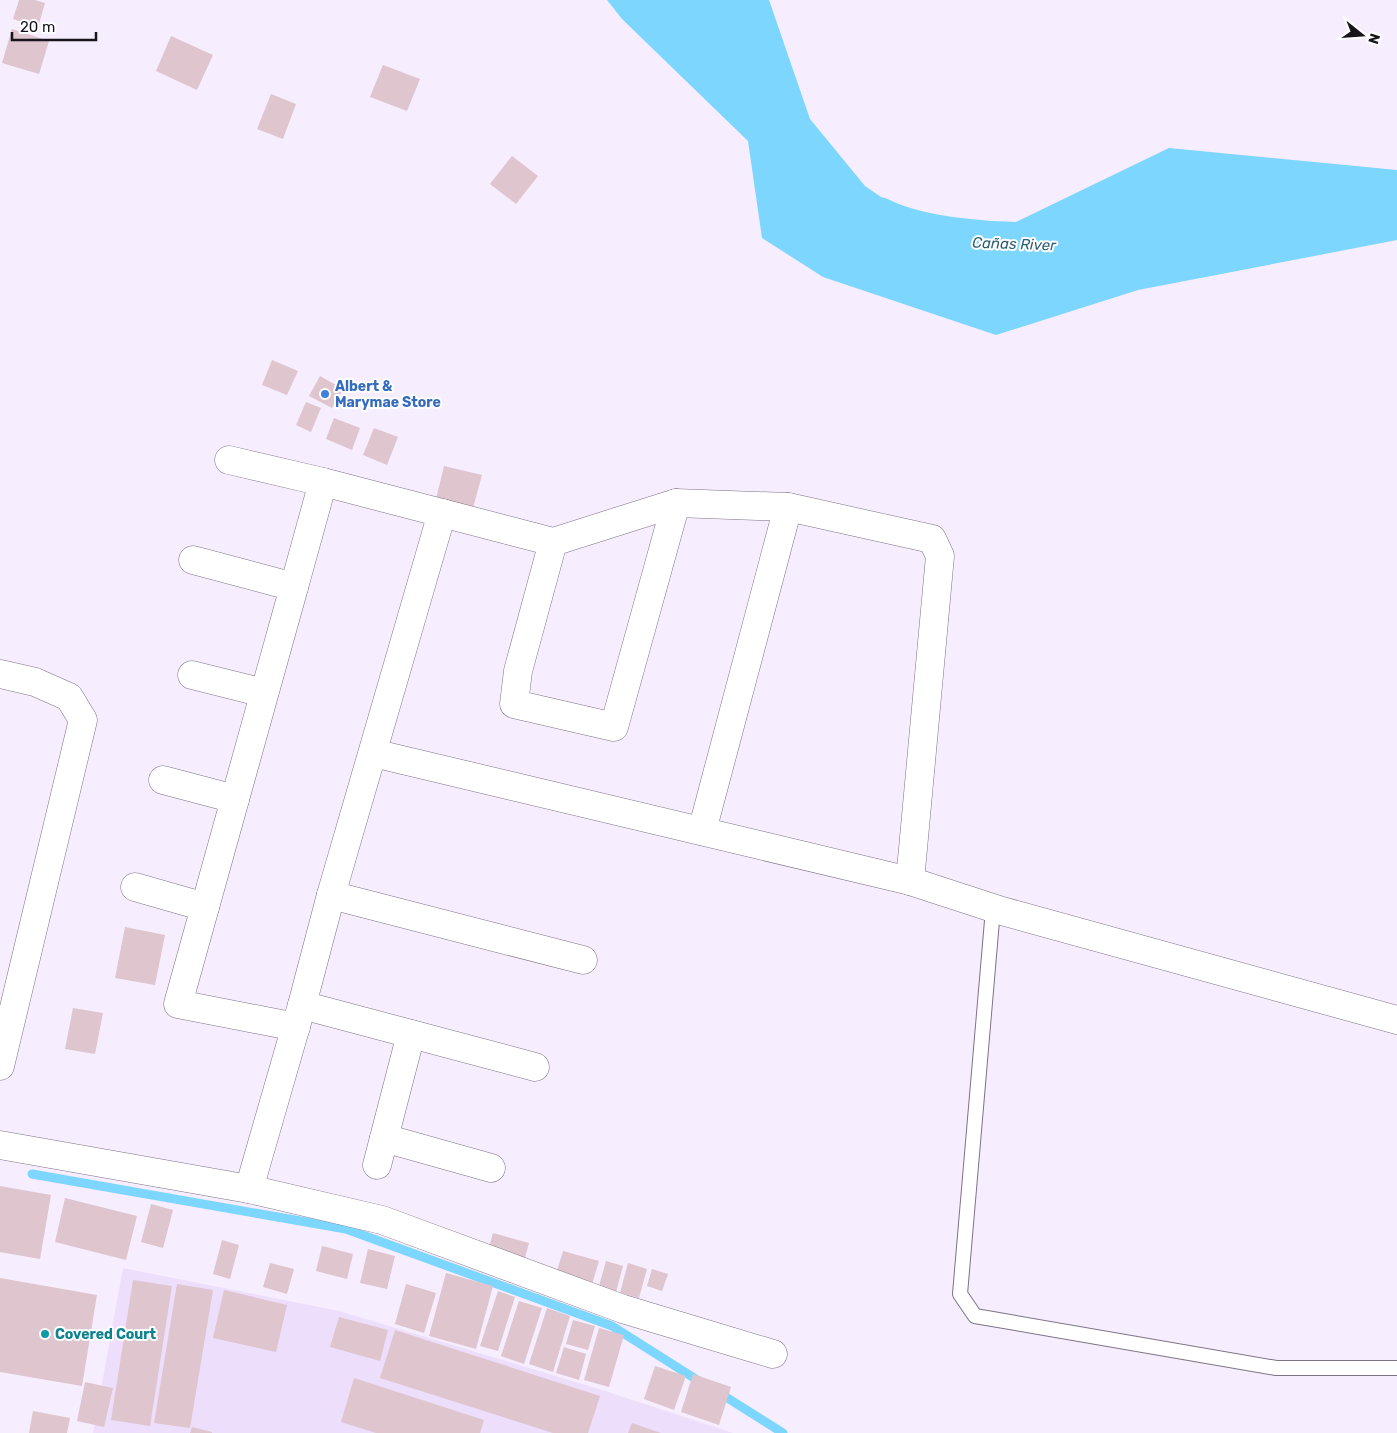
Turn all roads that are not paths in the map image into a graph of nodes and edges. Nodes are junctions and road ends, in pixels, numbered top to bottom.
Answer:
1 (229, 460) dead end
2 (322, 482) junction
3 (676, 504) junction
4 (788, 507) junction
5 (442, 513) junction
6 (554, 542) junction
7 (193, 560) dead end
8 (294, 586) junction
9 (0, 674) edge
10 (192, 675) dead end
11 (264, 693) junction
12 (373, 753) junction
13 (163, 780) dead end
14 (235, 799) junction
15 (702, 831) junction
16 (910, 881) junction
17 (135, 887) dead end
18 (331, 895) junction
19 (205, 907) junction
20 (993, 908) junction
21 (584, 960) dead end
22 (299, 1016) junction
23 (1397, 1020) edge
24 (411, 1034) junction
25 (0, 1066) edge
26 (535, 1067) dead end
27 (384, 1138) junction
28 (0, 1145) edge
29 (377, 1165) dead end
30 (491, 1168) dead end
31 (249, 1189) junction
32 (772, 1354) dead end
33 (1397, 1368) edge

1 - 2 street
2 - 5 street
2 - 8 street
3 - 4 street
3 - 6 street
3 - 6 street
4 - 15 street
4 - 16 street
5 - 6 street
5 - 12 street
7 - 8 street
8 - 11 street
9 - 25 street
10 - 11 street
11 - 14 street
12 - 15 street
12 - 18 street
13 - 14 street
14 - 19 street
15 - 16 street
16 - 20 street
17 - 19 street
18 - 21 street
18 - 22 street
19 - 22 street
20 - 23 street
20 - 33 lane
22 - 24 street
22 - 31 street
24 - 26 street
24 - 27 street
27 - 29 street
27 - 30 street
28 - 31 street
31 - 32 street

